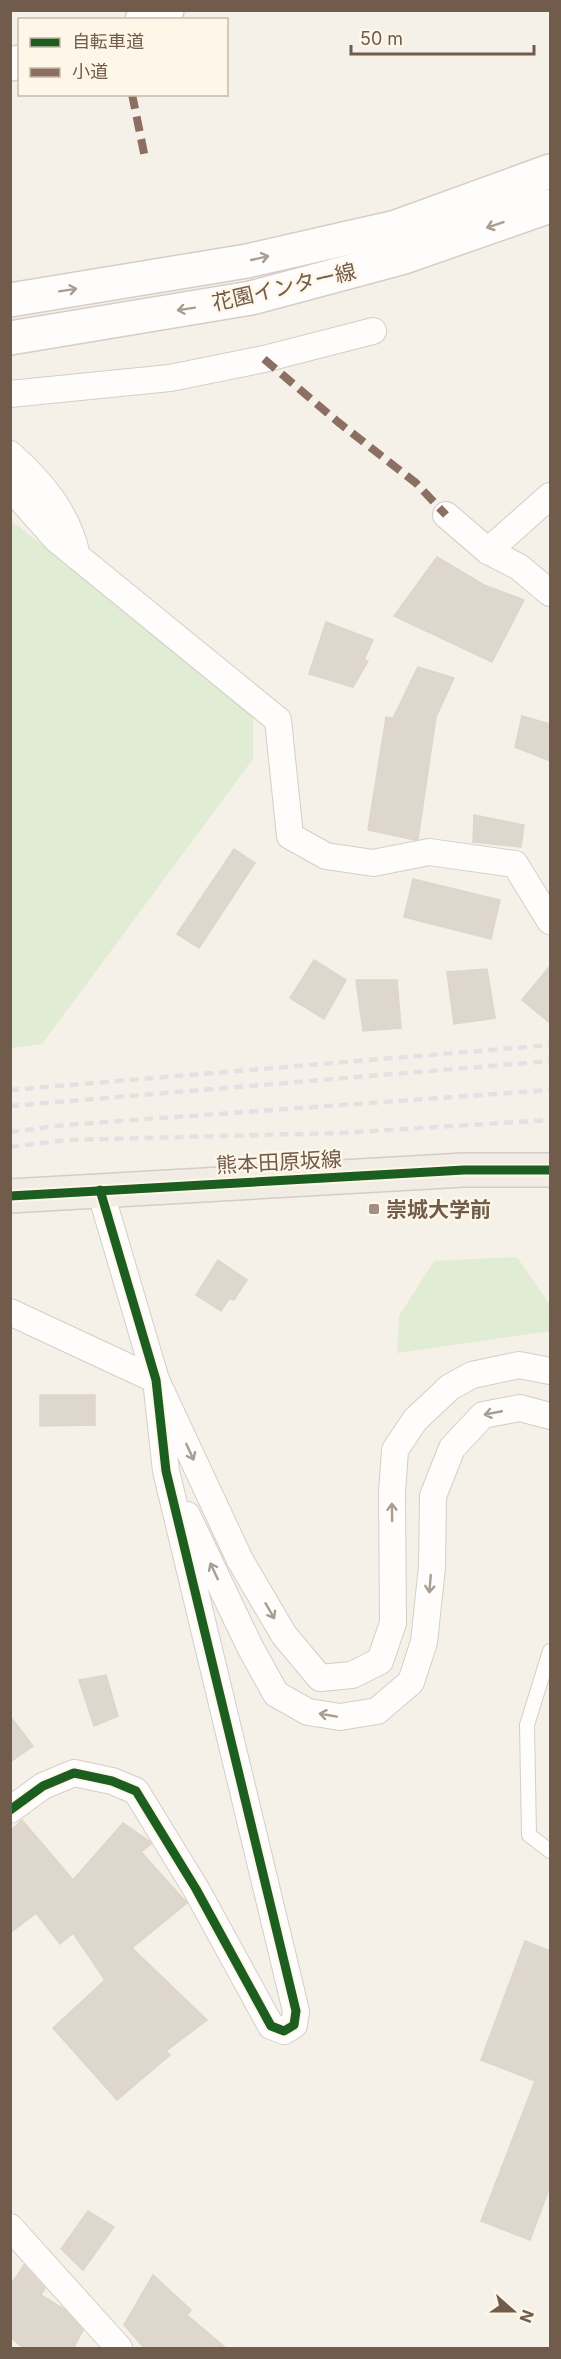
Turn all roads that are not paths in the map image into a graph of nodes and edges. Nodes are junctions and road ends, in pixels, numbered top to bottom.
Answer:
1 (167, 10) edge
2 (147, 18) edge
3 (550, 171) edge
4 (550, 206) edge
5 (10, 300) edge
6 (373, 331) dead end
7 (10, 338) edge
8 (10, 394) edge
9 (10, 454) edge
10 (10, 488) edge
11 (550, 496) edge
12 (446, 515) dead end
13 (488, 551) junction
14 (77, 556) junction
15 (550, 592) edge
16 (550, 921) edge
17 (550, 1170) edge
18 (100, 1190) junction
19 (10, 1196) edge
20 (10, 1312) edge
21 (550, 1371) edge
22 (156, 1380) junction
23 (550, 1416) edge
24 (166, 1471) junction
25 (550, 1651) edge
26 (10, 1810) edge
27 (550, 1851) edge
28 (10, 2227) edge
29 (119, 2349) edge

1 - 2 main road
5 -> 3 main road, 花園インター線
4 -> 7 main road, 花園インター線
6 - 8 street
9 - 14 street
10 - 14 street
11 - 13 street
12 - 13 street
13 - 15 street
14 - 16 street
17 - 18 main road, 熊本田原坂線
18 - 19 main road, 熊本田原坂線
18 - 22 street
20 - 22 street
22 -> 21 street
22 - 24 street
23 -> 24 street
24 - 26 street
25 - 27 lane
28 - 29 street

